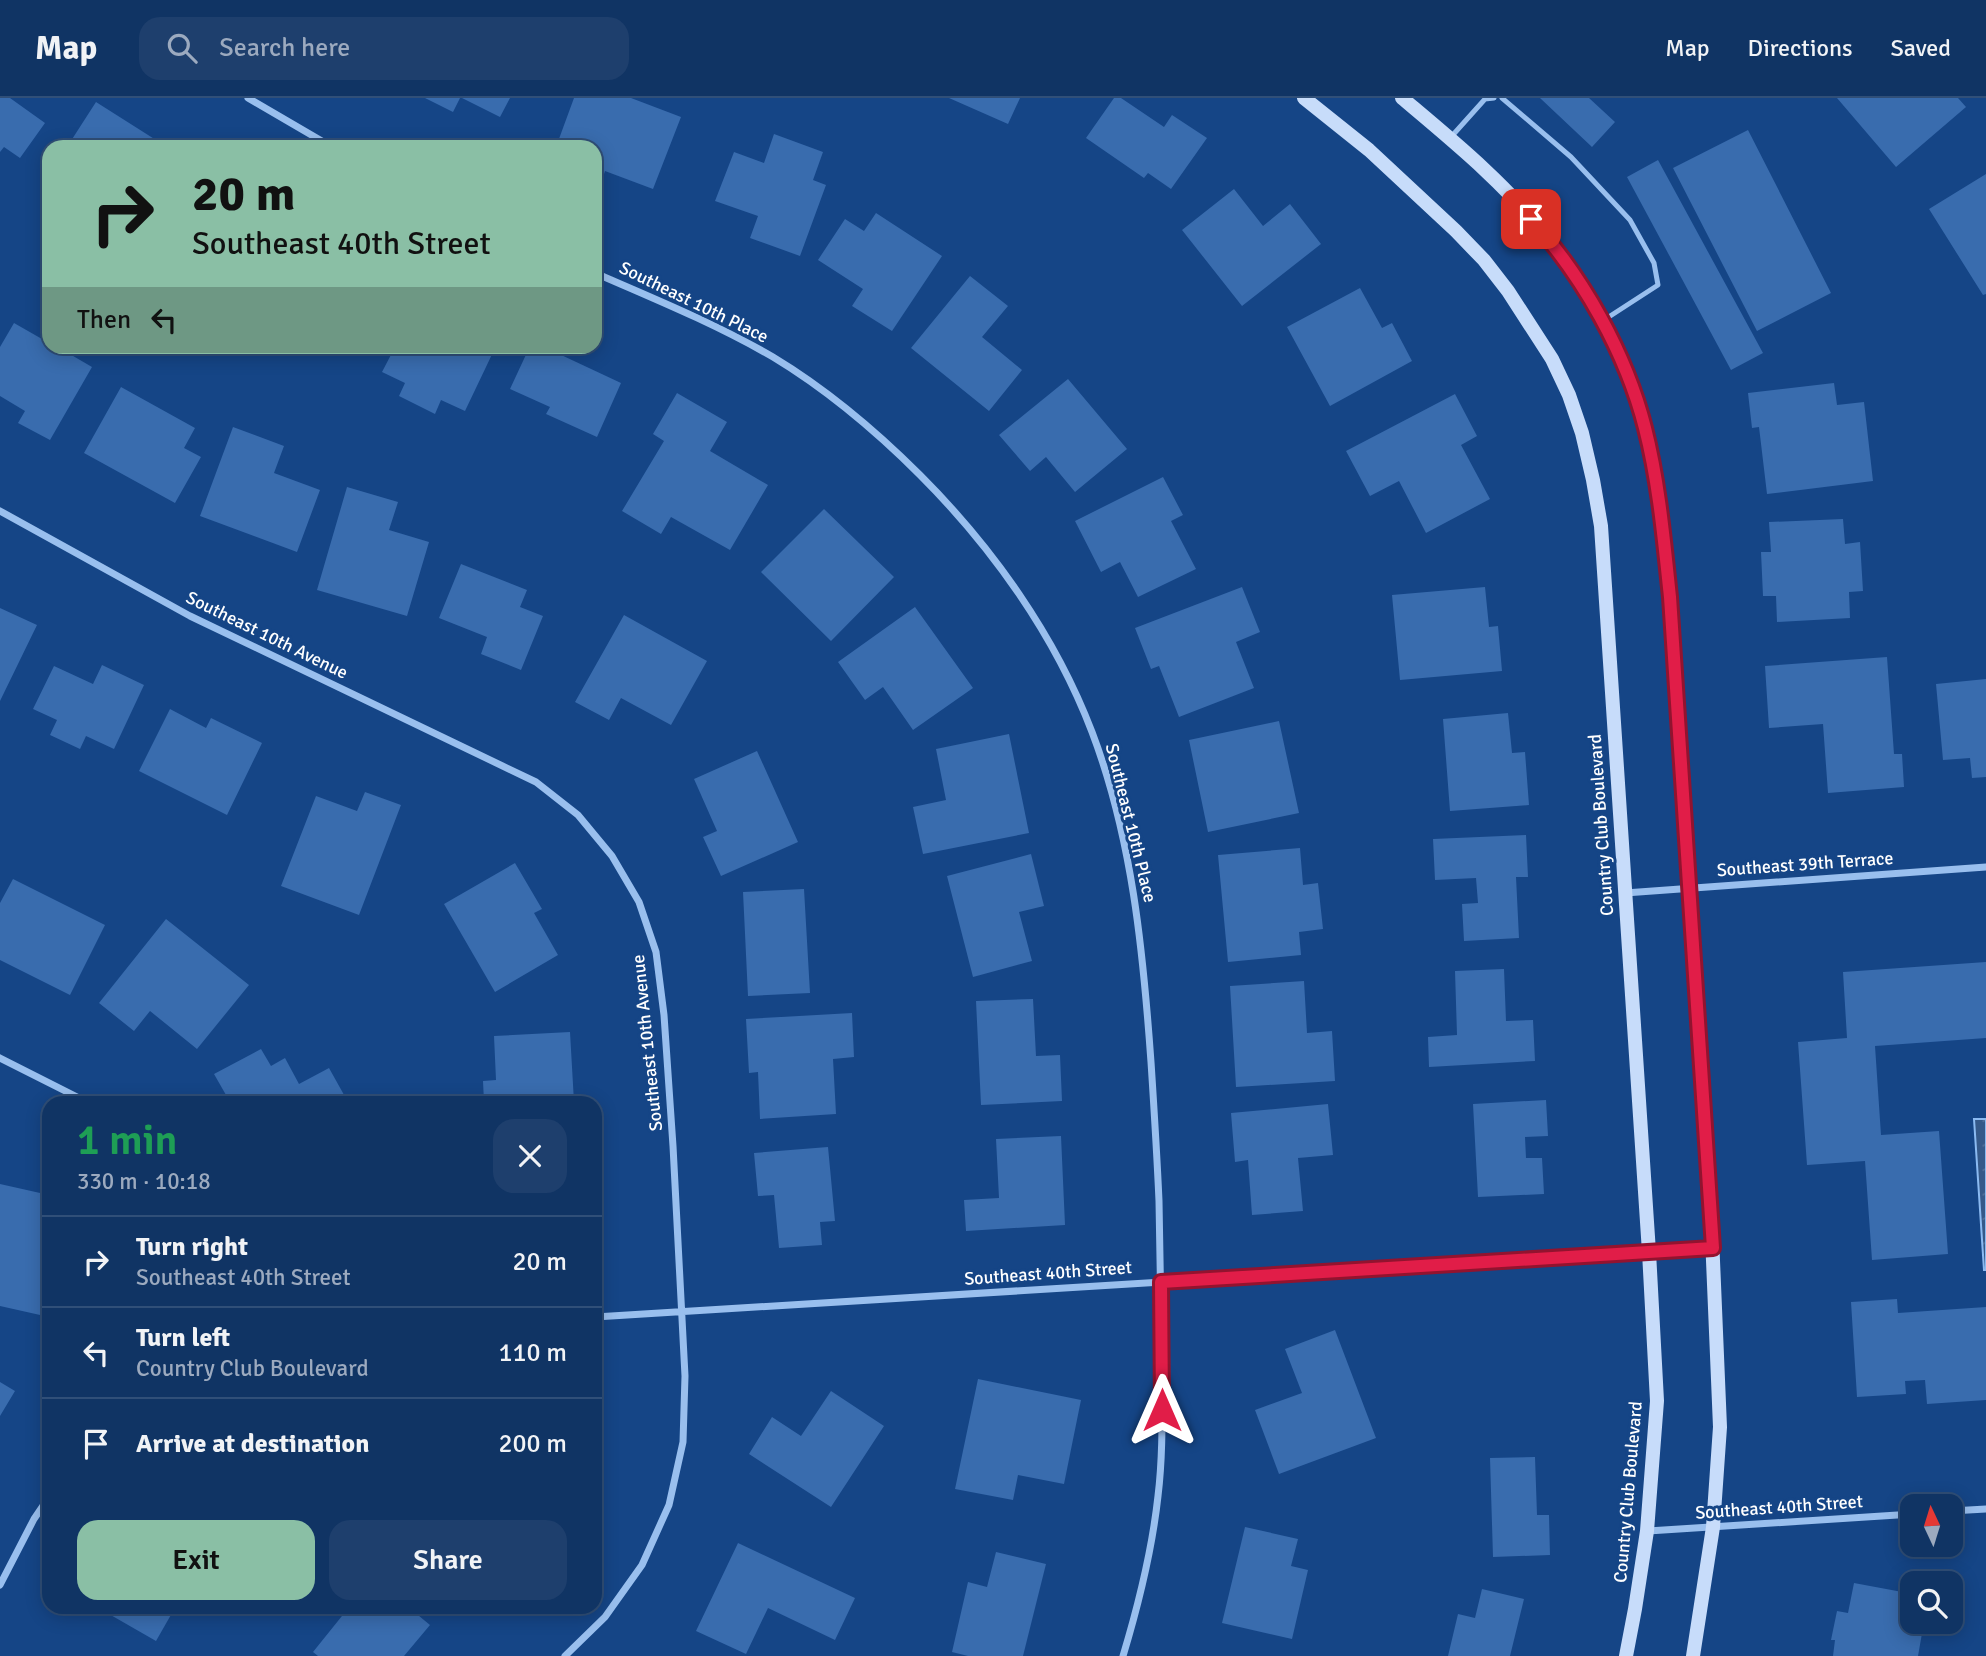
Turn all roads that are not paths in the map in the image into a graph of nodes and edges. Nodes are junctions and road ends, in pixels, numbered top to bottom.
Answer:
1 (248, 98) edge
2 (1304, 98) edge
3 (1402, 98) edge
4 (1494, 98) edge
5 (1502, 98) edge
6 (1450, 138) junction
7 (320, 140) edge
8 (602, 276) edge
9 (1602, 322) junction
10 (0, 511) edge
11 (1986, 867) edge
12 (1689, 889) junction
13 (1625, 893) junction
14 (0, 1058) edge
15 (74, 1096) edge
16 (1713, 1248) junction
17 (1649, 1252) junction
18 (1161, 1282) junction
19 (681, 1311) junction
20 (602, 1317) edge
21 (42, 1508) edge
22 (1986, 1509) edge
23 (1964, 1510) edge
24 (1900, 1515) edge
25 (1713, 1527) junction
26 (1647, 1531) junction
27 (0, 1586) edge
28 (565, 1656) edge
29 (1123, 1656) edge
30 (1626, 1656) edge
31 (1693, 1656) edge

1 - 7 street
2 - 13 main road, Country Club Boulevard
3 - 6 main road
4 - 6 lane
5 - 9 lane
6 - 9 main road
8 - 18 street, Southeast 10th Place
9 - 12 main road
10 - 19 street, Southeast 10th Avenue
11 - 12 street, Southeast 39th Terrace
12 - 13 street, Southeast 39th Terrace
12 - 16 main road
13 - 17 main road, Country Club Boulevard
14 - 15 street
16 - 17 street, Southeast 40th Street
16 - 25 main road
17 - 18 street, Southeast 40th Street
17 - 26 main road, Country Club Boulevard
18 - 19 street, Southeast 40th Street
18 - 29 street, Southeast 10th Place
19 - 20 street, Southeast 40th Street
19 - 28 street, Southeast 10th Avenue
21 - 27 street
22 - 23 street
24 - 25 street, Southeast 40th Street
25 - 26 street, Southeast 40th Street
25 - 31 main road
26 - 30 main road, Country Club Boulevard

